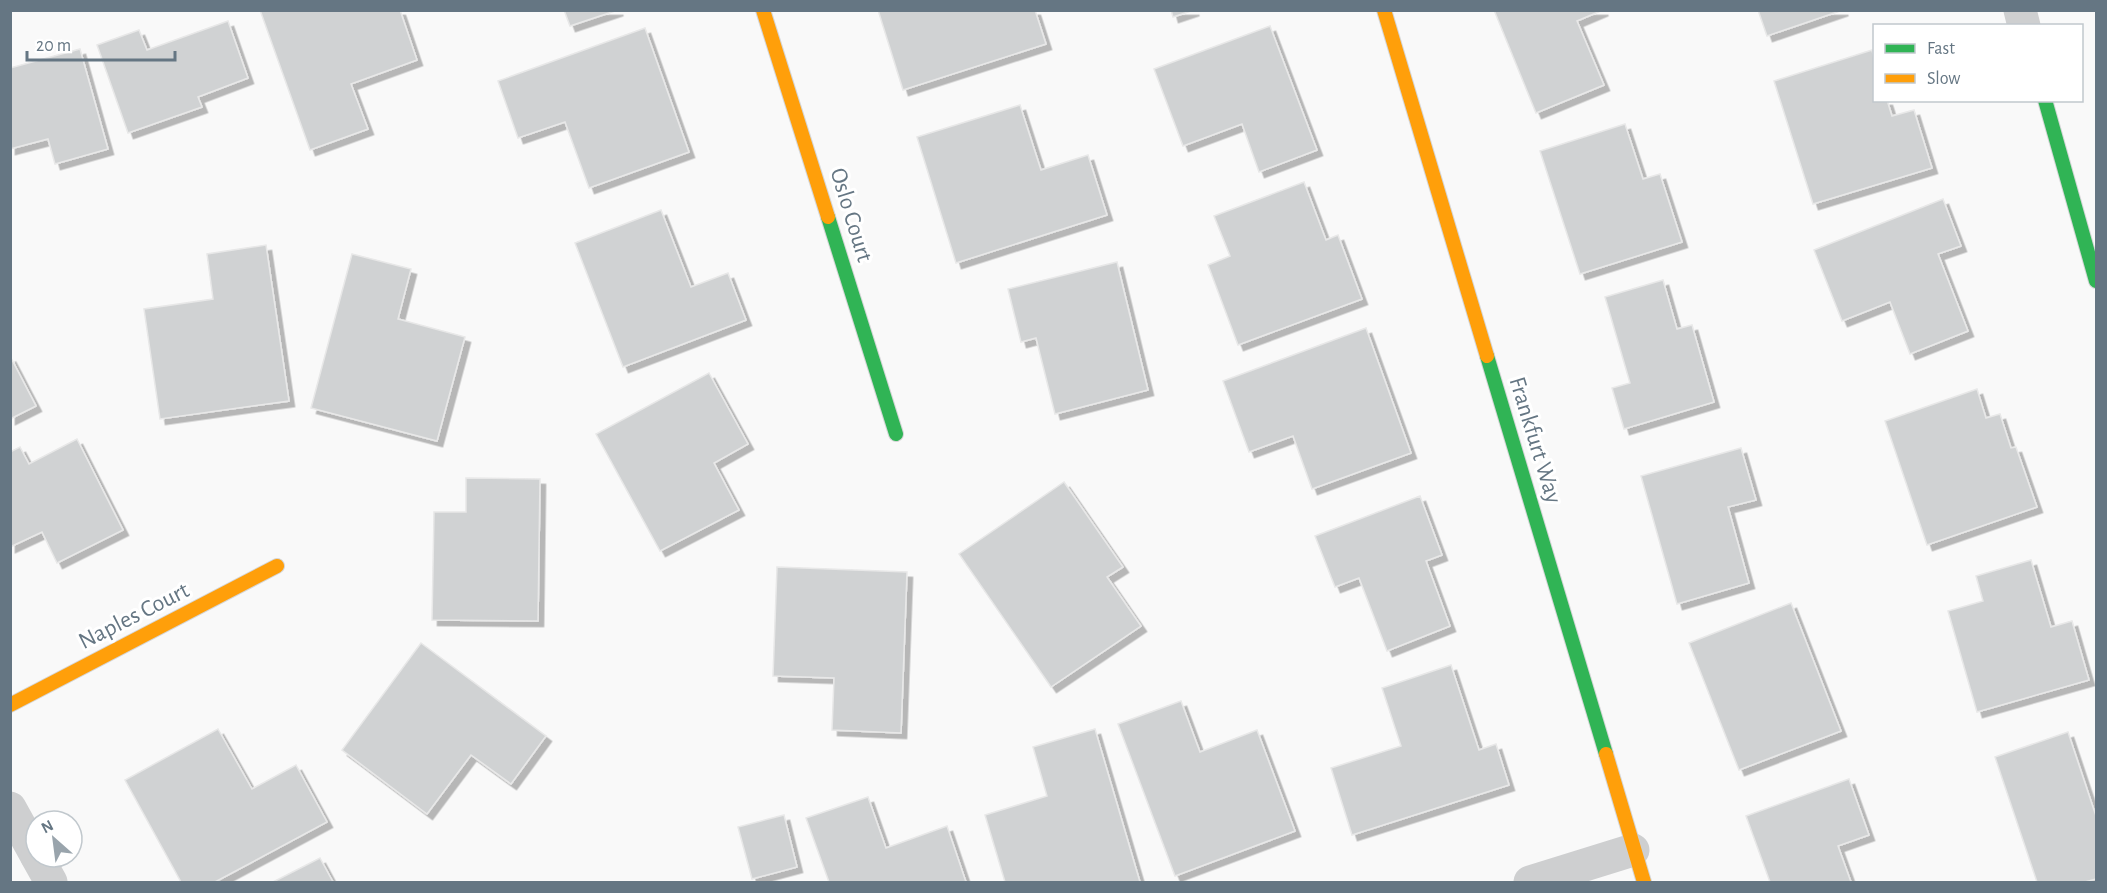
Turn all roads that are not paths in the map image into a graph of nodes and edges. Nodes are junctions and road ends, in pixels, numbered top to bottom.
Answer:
1 (763, 10) edge
2 (1384, 10) edge
3 (2046, 102) edge
4 (2097, 281) edge
5 (896, 434) dead end
6 (278, 566) dead end
7 (10, 705) edge
8 (10, 808) edge
9 (24, 833) edge
10 (1633, 850) junction
11 (1530, 882) edge
12 (1644, 882) edge

1 - 5 street, Oslo Court
2 - 10 street, Frankfurt Way
3 - 4 street
6 - 7 street, Naples Court
8 - 9 street
10 - 11 street
10 - 12 street, Frankfurt Way

